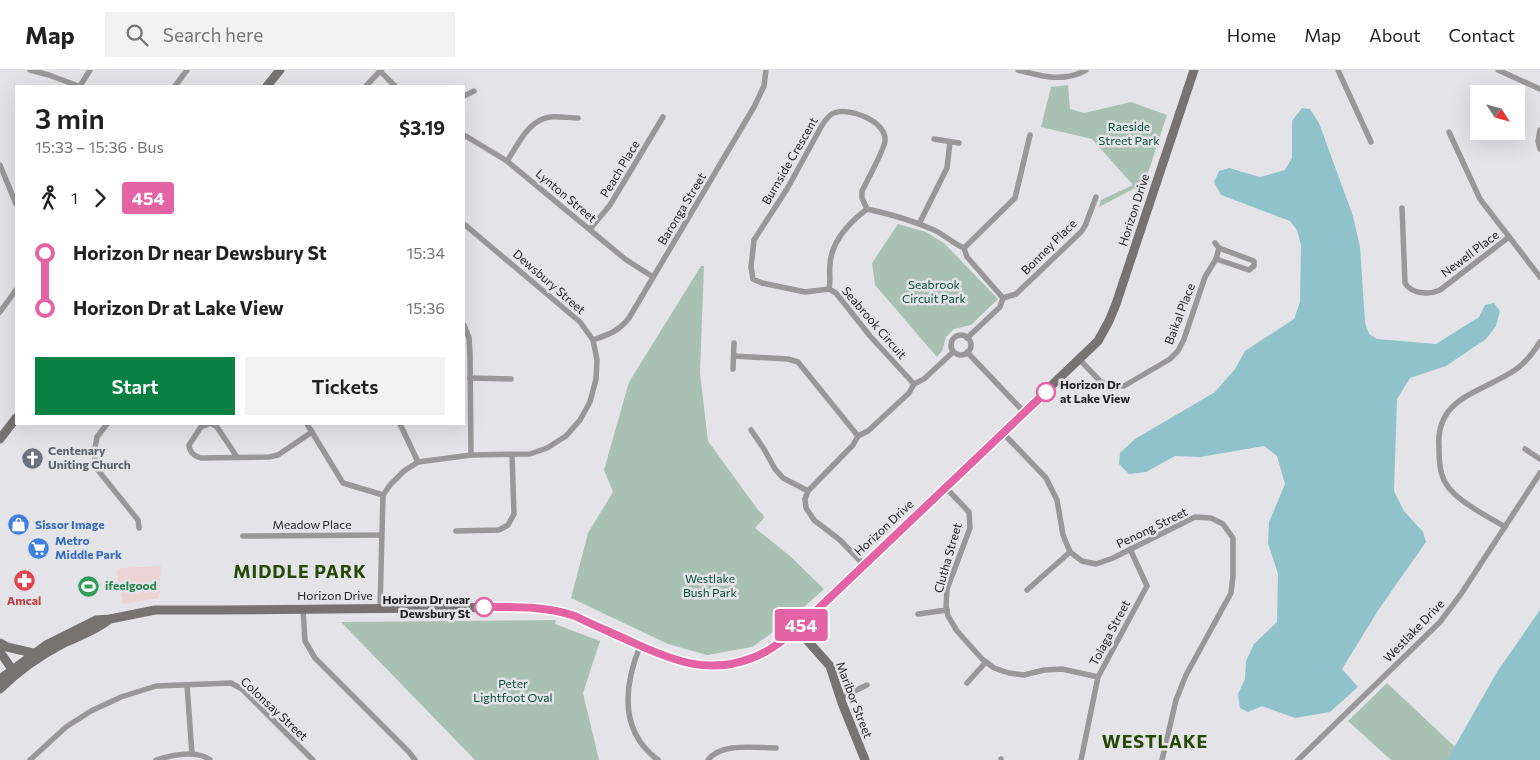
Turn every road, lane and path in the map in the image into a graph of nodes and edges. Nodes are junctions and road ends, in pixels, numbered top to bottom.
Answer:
1 (30, 70) edge
2 (90, 70) edge
3 (187, 70) edge
4 (280, 70) edge
5 (766, 70) edge
6 (1018, 70) edge
7 (1086, 70) edge
8 (1194, 70) edge
9 (1338, 70) edge
10 (1498, 70) edge
11 (381, 71) edge
12 (76, 85) edge
13 (80, 85) edge
14 (176, 85) edge
15 (268, 85) edge
16 (367, 85) edge
17 (395, 85) edge
18 (1540, 89) edge
19 (474, 90) dead end
20 (465, 95) edge
21 (663, 117) dead end
22 (578, 118) dead end
23 (1540, 130) edge
24 (1449, 132) dead end
25 (1030, 135) dead end
26 (465, 136) edge
27 (934, 139) dead end
28 (950, 142) junction
29 (1371, 142) dead end
30 (959, 143) dead end
31 (1540, 149) edge
32 (506, 161) junction
33 (0, 165) edge
34 (1096, 197) dead end
35 (15, 202) edge
36 (1402, 208) dead end
37 (868, 210) junction
38 (919, 224) junction
39 (465, 225) edge
40 (590, 229) junction
41 (1509, 237) junction
42 (964, 248) junction
43 (1216, 259) junction
44 (653, 277) junction
45 (1540, 277) edge
46 (829, 289) junction
47 (15, 291) edge
48 (1003, 298) junction
49 (0, 312) edge
50 (465, 328) edge
51 (968, 338) junction
52 (593, 340) junction
53 (1540, 342) edge
54 (734, 343) dead end
55 (953, 352) junction
56 (967, 352) junction
57 (734, 356) junction
58 (1080, 360) junction
59 (733, 369) dead end
60 (470, 378) junction
61 (511, 379) dead end
62 (914, 384) junction
63 (1025, 413) junction
64 (15, 419) edge
65 (106, 425) edge
66 (207, 425) edge
67 (212, 425) edge
68 (308, 425) edge
69 (400, 425) edge
70 (751, 430) dead end
71 (312, 432) junction
72 (1003, 433) junction
73 (858, 436) junction
74 (0, 439) edge
75 (1525, 449) dead end
76 (471, 455) junction
77 (512, 455) junction
78 (237, 456) junction
79 (1540, 459) edge
80 (418, 462) junction
81 (1540, 473) edge
82 (946, 488) junction
83 (808, 491) junction
84 (383, 495) junction
85 (1505, 527) junction
86 (140, 528) dead end
87 (456, 531) dead end
88 (381, 535) junction
89 (243, 536) dead end
90 (1130, 549) junction
91 (1070, 552) junction
92 (864, 564) junction
93 (1027, 590) dead end
94 (380, 608) junction
95 (303, 609) junction
96 (947, 610) junction
97 (918, 614) dead end
98 (110, 619) junction
99 (797, 629) junction
100 (0, 643) edge
101 (640, 646) junction
102 (0, 652) edge
103 (33, 653) junction
104 (986, 662) junction
105 (7, 674) edge
106 (1098, 677) junction
107 (967, 683) dead end
108 (187, 685) junction
109 (867, 685) dead end
110 (0, 689) edge
111 (840, 698) junction
112 (776, 748) dead end
113 (192, 754) junction
114 (30, 760) edge
115 (156, 760) edge
116 (210, 760) edge
117 (313, 760) edge
118 (415, 760) edge
119 (658, 760) edge
120 (708, 760) edge
121 (865, 760) edge
122 (1081, 760) edge
123 (1162, 760) edge
124 (1298, 760) edge

1 - 12 street
2 - 13 street
3 - 14 street
4 - 15 street
5 - 44 street, Baronga Street
6 - 7 street
8 - 58 street, Horizon Drive
9 - 29 street
10 - 18 street
11 - 16 street
11 - 17 street
19 - 20 street
21 - 40 street, Peach Place
22 - 32 street
23 - 31 street
24 - 41 street
25 - 42 street
26 - 32 street, Lynton Street
27 - 28 street
28 - 30 street
28 - 38 street
32 - 40 street, Lynton Street
33 - 35 street
34 - 48 street, Bonney Place
36 - 41 street, Newell Place
37 - 38 street
37 - 46 street, Seabrook Circuit
37 - 46 street, Burnside Crescent
38 - 42 street
39 - 52 street, Dewsbury Street
40 - 44 street, Lynton Street
41 - 45 street
42 - 48 street
43 - 43 street, Baikal Place
43 - 58 street, Baikal Place
44 - 52 street, Baronga Street
46 - 62 street, Seabrook Circuit
47 - 49 street
48 - 51 street
50 - 60 street
51 - 55 street
51 - 56 street
52 - 77 street, Dewsbury Street
53 - 85 street
54 - 57 street
55 - 56 street
55 - 62 street
56 - 63 street
57 - 59 street
57 - 73 street
58 - 63 street, Horizon Drive
60 - 61 street
60 - 76 street
62 - 73 street
63 - 72 street, Horizon Drive
64 - 74 street
65 - 86 street
66 - 78 street
67 - 78 street
68 - 71 street
69 - 80 street
70 - 83 street
71 - 78 street
71 - 84 street
72 - 82 street, Horizon Drive
72 - 91 street
73 - 83 street
75 - 79 street
76 - 77 street, Dewsbury Street
76 - 80 street, Dewsbury Street
77 - 87 street
80 - 84 street
81 - 85 street, Westlake Drive
82 - 92 street, Horizon Drive
82 - 96 street, Clutha Street
83 - 92 street
84 - 88 street
85 - 124 street, Westlake Drive
88 - 89 street, Meadow Place
88 - 94 street
90 - 91 street, Penong Street
90 - 106 street, Tolaga Street
90 - 123 street, Penong Street
91 - 93 street
92 - 99 street, Horizon Drive
94 - 95 street, Horizon Drive
94 - 101 street, Horizon Drive
95 - 98 street, Horizon Drive
95 - 118 street
96 - 97 street
96 - 104 street, Clutha Street
98 - 103 street, Horizon Drive
98 - 105 street, Horizon Drive
99 - 101 street, Horizon Drive
99 - 111 street, Maribor Street
100 - 103 street
101 - 119 street
102 - 105 street
103 - 105 street, Horizon Drive
104 - 106 street, Clutha Street
104 - 107 street
105 - 110 street, Horizon Drive
106 - 122 street, Tolaga Street
108 - 113 street
108 - 114 street, Colonsay Street
108 - 117 street, Colonsay Street
109 - 111 street
111 - 121 street, Maribor Street
112 - 120 street
113 - 115 street
113 - 116 street

